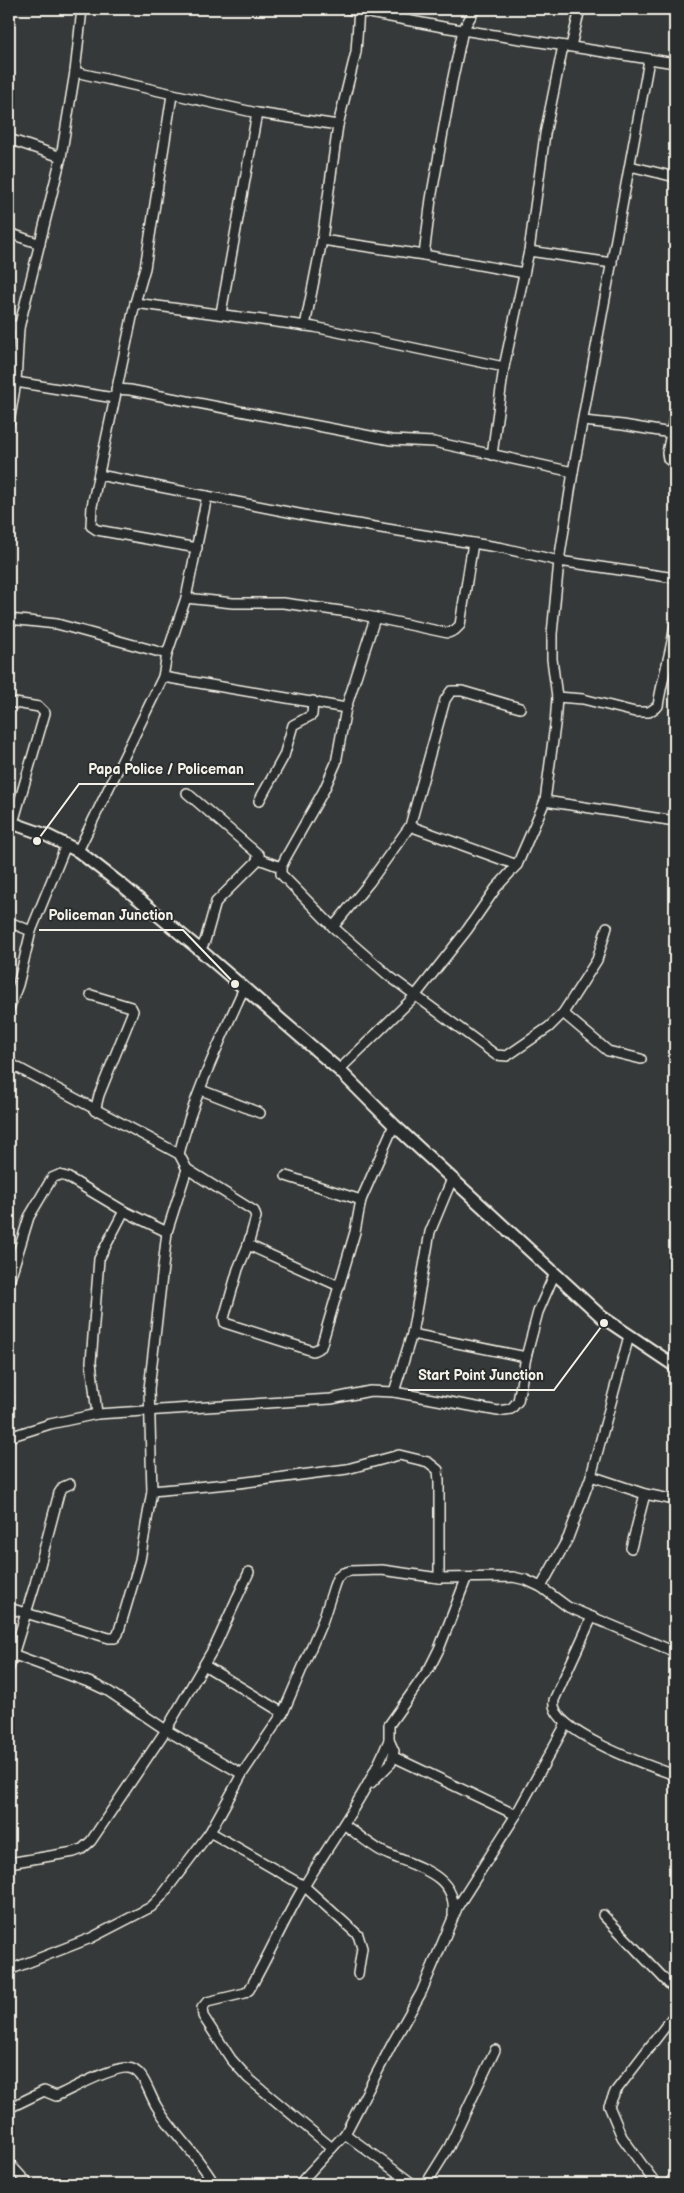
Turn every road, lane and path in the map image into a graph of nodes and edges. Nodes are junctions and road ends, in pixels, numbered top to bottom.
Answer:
1 (82, 9) edge
2 (348, 9) edge
3 (475, 9) edge
4 (580, 9) edge
5 (359, 10) edge
6 (463, 30) junction
7 (567, 46) junction
8 (649, 60) junction
9 (675, 63) edge
10 (75, 72) junction
11 (172, 95) junction
12 (257, 112) junction
13 (338, 125) junction
14 (9, 139) edge
15 (61, 157) junction
16 (630, 166) junction
17 (675, 177) edge
18 (9, 233) edge
19 (322, 240) junction
20 (40, 244) junction
21 (529, 251) junction
22 (424, 255) junction
23 (612, 263) junction
24 (524, 273) junction
25 (135, 303) junction
26 (221, 313) junction
27 (9, 324) edge
28 (305, 326) junction
29 (19, 328) junction
30 (504, 367) junction
31 (16, 382) junction
32 (115, 394) junction
33 (675, 414) edge
34 (583, 421) junction
35 (9, 423) edge
36 (671, 433) junction
37 (492, 455) junction
38 (675, 464) edge
39 (573, 472) junction
40 (99, 475) junction
41 (207, 496) junction
42 (473, 543) junction
43 (197, 548) junction
44 (559, 561) junction
45 (675, 578) edge
46 (186, 598) junction
47 (374, 618) junction
48 (9, 619) edge
49 (675, 625) edge
50 (168, 654) junction
51 (163, 677) junction
52 (557, 697) junction
53 (313, 701) junction
54 (9, 702) edge
55 (346, 708) junction
56 (520, 708) dead end
57 (187, 793) dead end
58 (259, 801) dead end
59 (545, 801) junction
60 (675, 821) edge
61 (11, 822) edge
62 (410, 826) junction
63 (66, 845) junction
64 (78, 851) junction
65 (259, 858) junction
66 (517, 865) junction
67 (281, 867) junction
68 (9, 922) edge
69 (333, 927) junction
70 (607, 927) dead end
71 (31, 931) junction
72 (200, 950) junction
73 (244, 988) junction
74 (91, 995) dead end
75 (415, 996) junction
76 (9, 1009) edge
77 (563, 1013) junction
78 (641, 1059) dead end
79 (9, 1063) edge
80 (338, 1070) junction
81 (201, 1090) junction
82 (96, 1111) junction
83 (260, 1113) dead end
84 (394, 1125) junction
85 (179, 1154) junction
86 (187, 1169) junction
87 (286, 1176) dead end
88 (452, 1179) junction
89 (361, 1200) junction
90 (124, 1211) junction
91 (166, 1232) junction
92 (248, 1245) junction
93 (554, 1275) junction
94 (9, 1282) edge
95 (339, 1286) junction
96 (412, 1334) junction
97 (629, 1336) junction
98 (526, 1357) junction
99 (675, 1366) edge
100 (394, 1392) junction
101 (150, 1411) junction
102 (97, 1414) junction
103 (9, 1437) edge
104 (591, 1476) junction
105 (70, 1484) dead end
106 (152, 1491) junction
107 (645, 1494) junction
108 (675, 1500) edge
109 (631, 1548) dead end
110 (250, 1572) dead end
111 (439, 1578) junction
112 (466, 1579) junction
113 (541, 1587) junction
114 (9, 1608) edge
115 (26, 1614) junction
116 (592, 1618) junction
117 (675, 1652) edge
118 (12, 1654) junction
119 (204, 1665) junction
120 (9, 1668) edge
121 (283, 1713) junction
122 (566, 1724) junction
123 (166, 1730) junction
124 (389, 1740) junction
125 (394, 1757) junction
126 (242, 1774) junction
127 (675, 1775) edge
128 (368, 1785) junction
129 (516, 1815) junction
130 (345, 1824) junction
131 (210, 1832) junction
132 (9, 1863) edge
133 (304, 1886) junction
134 (603, 1915) dead end
135 (452, 1919) junction
136 (9, 1970) edge
137 (358, 1974) dead end
138 (675, 1990) edge
139 (675, 2014) edge
140 (495, 2050) dead end
141 (9, 2108) edge
142 (345, 2134) junction
143 (332, 2148) junction
144 (9, 2163) edge
145 (675, 2176) edge
146 (28, 2184) edge
147 (214, 2184) edge
148 (299, 2184) edge
149 (413, 2184) edge
150 (426, 2184) edge
151 (656, 2184) edge
152 (670, 2184) edge

1 - 10 street
2 - 5 street
3 - 6 street
4 - 7 street
5 - 6 street
5 - 13 street
6 - 7 street
6 - 22 street
7 - 8 street
7 - 21 street
8 - 9 street
8 - 16 street
10 - 11 street
10 - 15 street
11 - 12 street
11 - 25 street
12 - 13 street
12 - 26 street
13 - 19 street
14 - 15 street
15 - 20 street
16 - 17 street
16 - 23 street
18 - 20 street
19 - 22 street
19 - 28 street
20 - 29 street
21 - 23 street
21 - 24 street
22 - 24 street
23 - 34 street
24 - 30 street
25 - 26 street
25 - 32 street
26 - 28 street
27 - 29 street
28 - 30 street
29 - 31 street
30 - 37 street
31 - 32 street
31 - 35 street
32 - 37 street
32 - 40 street
33 - 36 street
34 - 36 street
34 - 39 street
36 - 38 street
37 - 39 street
39 - 44 street
40 - 41 street
40 - 43 street
41 - 42 street
41 - 43 street
42 - 44 street
42 - 47 street
43 - 46 street
44 - 45 street
44 - 52 street
46 - 47 street
46 - 50 street
47 - 55 street
48 - 50 street
49 - 52 street
50 - 51 street
51 - 53 street
51 - 64 street
52 - 59 street
53 - 55 street
53 - 58 street
54 - 61 street
55 - 67 street
56 - 62 street
57 - 65 street
59 - 60 street
59 - 66 street
61 - 63 street
62 - 66 street
62 - 69 street
63 - 64 street
63 - 71 street
64 - 72 street
65 - 67 street
65 - 72 street
66 - 75 street
67 - 69 street
68 - 71 street
69 - 75 street
70 - 77 street
71 - 76 street
72 - 73 street
73 - 80 street
73 - 81 street
74 - 82 street
75 - 77 street
75 - 80 street
77 - 78 street
79 - 82 street
80 - 84 street
81 - 83 street
81 - 85 street
82 - 85 street
84 - 88 street
84 - 89 street
85 - 86 street
86 - 91 street
86 - 92 street
87 - 89 street
88 - 93 street
88 - 96 street
89 - 95 street
90 - 91 street
90 - 94 street
90 - 102 street
91 - 101 street
92 - 95 street
92 - 95 street
93 - 97 street
93 - 98 street
96 - 98 street
96 - 100 street
97 - 99 street
97 - 104 street
98 - 100 street
100 - 101 street
101 - 102 street
101 - 106 street
102 - 103 street
104 - 107 street
104 - 113 street
105 - 115 street
106 - 111 street
106 - 115 street
107 - 108 street
107 - 109 street
110 - 119 street
111 - 112 street
111 - 121 street
112 - 113 street
112 - 124 street
113 - 116 street
114 - 115 street
115 - 118 street
116 - 117 street
116 - 122 street
118 - 120 street
118 - 123 street
119 - 121 street
119 - 123 street
121 - 126 street
122 - 127 street
122 - 129 street
123 - 126 street
123 - 132 street
124 - 125 street
124 - 128 street
125 - 128 street
125 - 129 street
126 - 131 street
128 - 130 street
129 - 135 street
130 - 133 street
130 - 135 street
131 - 133 street
131 - 136 street
133 - 137 street
133 - 143 street
134 - 138 street
135 - 142 street
139 - 151 street
140 - 150 street
141 - 147 street
142 - 143 street
142 - 149 street
143 - 148 street
144 - 146 street
145 - 152 street

